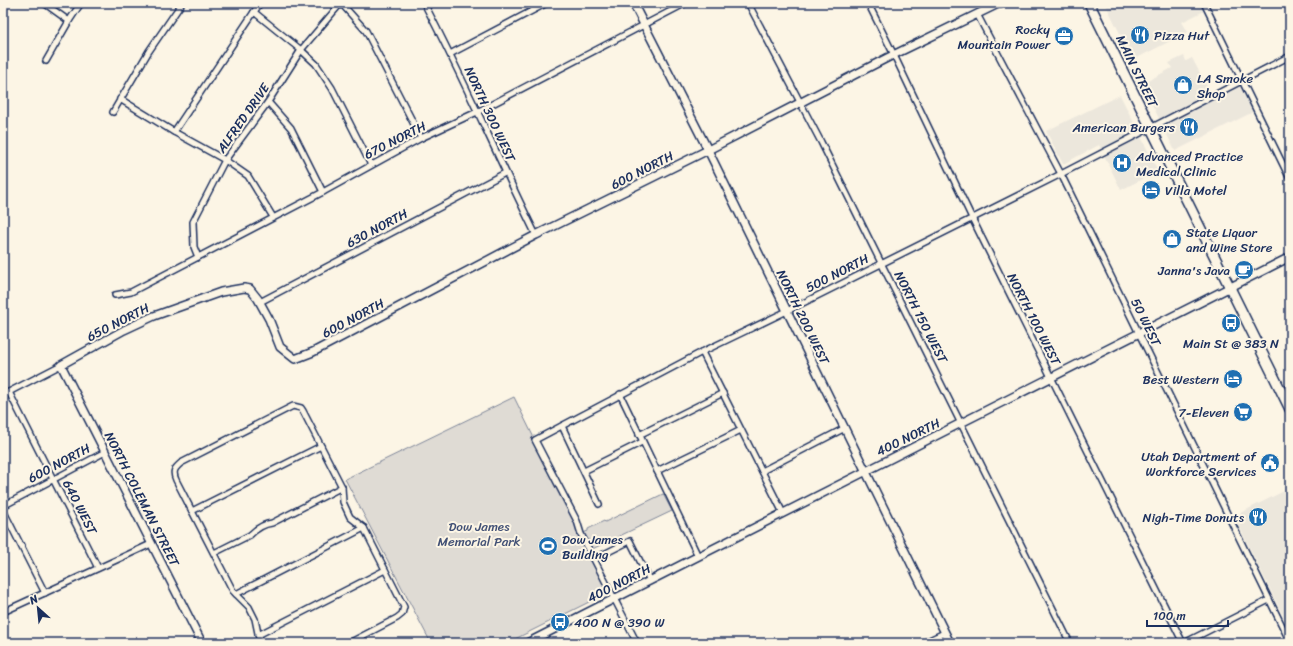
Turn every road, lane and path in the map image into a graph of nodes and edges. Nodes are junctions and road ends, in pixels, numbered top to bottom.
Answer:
1 (44, 3) edge
2 (81, 3) edge
3 (182, 3) edge
4 (260, 3) edge
5 (341, 3) edge
6 (424, 3) edge
7 (547, 3) edge
8 (633, 3) edge
9 (686, 3) edge
10 (748, 3) edge
11 (868, 3) edge
12 (1000, 3) edge
13 (1089, 3) edge
14 (1204, 3) edge
15 (254, 12) junction
16 (977, 14) junction
17 (68, 21) junction
18 (644, 25) junction
19 (301, 50) junction
20 (450, 54) junction
21 (894, 55) junction
22 (1290, 56) edge
23 (46, 61) dead end
24 (1243, 80) junction
25 (120, 99) junction
26 (268, 102) junction
27 (800, 102) junction
28 (113, 112) dead end
29 (477, 112) junction
30 (1151, 128) junction
31 (174, 132) junction
32 (421, 138) junction
33 (708, 150) junction
34 (225, 160) junction
35 (370, 165) junction
36 (505, 173) junction
37 (1061, 174) junction
38 (1290, 179) edge
39 (323, 192) junction
40 (273, 217) junction
41 (972, 218) junction
42 (536, 236) junction
43 (198, 257) junction
44 (1290, 257) edge
45 (881, 263) junction
46 (1230, 288) junction
47 (115, 295) dead end
48 (260, 302) junction
49 (787, 311) junction
50 (1140, 334) junction
51 (702, 352) junction
52 (61, 365) junction
53 (1052, 378) junction
54 (10, 392) junction
55 (723, 392) junction
56 (620, 394) junction
57 (3, 395) edge
58 (1290, 409) edge
59 (962, 424) junction
60 (562, 426) junction
61 (844, 428) junction
62 (741, 430) junction
63 (639, 435) junction
64 (642, 442) junction
65 (321, 446) junction
66 (105, 452) junction
67 (657, 471) junction
68 (762, 471) junction
69 (866, 471) junction
70 (584, 472) junction
71 (53, 479) junction
72 (342, 487) junction
73 (599, 504) dead end
74 (3, 506) edge
75 (3, 510) edge
76 (192, 512) junction
77 (783, 513) junction
78 (364, 528) junction
79 (151, 544) junction
80 (214, 553) junction
81 (698, 556) junction
82 (594, 559) junction
83 (98, 568) junction
84 (385, 570) junction
85 (650, 581) junction
86 (45, 593) junction
87 (236, 594) junction
88 (614, 599) junction
89 (1269, 600) junction
90 (3, 612) edge
91 (944, 632) junction
92 (258, 635) junction
93 (538, 641) edge
94 (1290, 642) edge
95 (202, 643) edge
96 (260, 643) edge
97 (349, 643) edge
98 (527, 643) edge
99 (637, 643) edge
100 (923, 643) edge
101 (950, 643) edge
102 (1070, 643) edge
103 (1184, 643) edge

1 - 17 street
2 - 17 street
3 - 25 street
4 - 15 street
5 - 19 street, ALFRED DRIVE
5 - 32 street
6 - 20 street, NORTH 300 WEST
7 - 20 street
8 - 18 street, NORTH 200 WEST
9 - 18 street, 670 NORTH
10 - 27 street, NORTH 150 WEST
11 - 21 street, NORTH 100 WEST
12 - 16 street, 600 NORTH
13 - 30 highway, MAIN STREET
14 - 24 street
15 - 19 street
15 - 31 street
16 - 21 street, 600 NORTH
16 - 37 street, 50 WEST
17 - 23 street
18 - 29 street, 670 NORTH
18 - 33 street, NORTH 200 WEST
19 - 26 street, ALFRED DRIVE
19 - 35 street
20 - 29 street, NORTH 300 WEST
21 - 27 street, 600 NORTH
21 - 41 street, NORTH 100 WEST
22 - 24 street, 500 NORTH
24 - 30 street, 500 NORTH
24 - 38 street
25 - 28 street
25 - 31 street
26 - 34 street, ALFRED DRIVE
26 - 39 street
27 - 33 street, 600 NORTH
27 - 45 street, NORTH 150 WEST
29 - 32 street, 670 NORTH
29 - 36 street, NORTH 300 WEST
30 - 37 street, 500 NORTH
30 - 46 highway, MAIN STREET
31 - 34 street
32 - 35 street, 670 NORTH
33 - 42 street, 600 NORTH
33 - 49 street, NORTH 200 WEST
34 - 40 street
34 - 43 street, ALFRED DRIVE
35 - 39 street, 670 NORTH
36 - 42 street, NORTH 300 WEST
36 - 48 street, 630 NORTH
37 - 41 street, 500 NORTH
37 - 50 street, 50 WEST
39 - 40 street, 670 NORTH
40 - 43 street, 670 NORTH
41 - 45 street, 500 NORTH
41 - 53 street, NORTH 100 WEST
42 - 48 street, 600 NORTH
43 - 47 street, 670 NORTH
44 - 46 street, 400 NORTH
45 - 49 street, 500 NORTH
45 - 59 street, NORTH 150 WEST
46 - 50 street, 400 NORTH
46 - 58 highway, MAIN STREET
48 - 52 street, 650 NORTH
49 - 51 street, 500 NORTH
49 - 61 street, NORTH 200 WEST
50 - 53 street, 400 NORTH
50 - 89 street, 50 WEST
51 - 55 street
51 - 56 street, 500 NORTH
52 - 54 street, 650 NORTH
52 - 66 street, NORTH COLEMAN STREET
53 - 59 street, 400 NORTH
53 - 103 street, NORTH 100 WEST
54 - 57 street, 650 NORTH
54 - 71 street, 640 WEST
55 - 62 street
55 - 63 street
56 - 60 street, 500 NORTH
56 - 63 street
59 - 69 street, 400 NORTH
59 - 102 street, NORTH 150 WEST
60 - 70 street
60 - 82 street, 500 NORTH
61 - 68 street
61 - 69 street, NORTH 200 WEST
62 - 67 street
62 - 68 street
63 - 64 street
64 - 67 street
64 - 70 street
65 - 72 street
65 - 76 street
65 - 76 street
66 - 71 street, 600 NORTH
66 - 79 street, NORTH COLEMAN STREET
67 - 81 street
68 - 77 street
69 - 77 street, 400 NORTH
69 - 91 street, NORTH 200 WEST
70 - 73 street
71 - 74 street, 600 NORTH
71 - 83 street, 640 WEST
72 - 78 street
72 - 80 street
75 - 86 street
76 - 80 street
77 - 81 street, 400 NORTH
78 - 84 street
78 - 87 street
79 - 83 street
79 - 95 street, NORTH COLEMAN STREET
80 - 87 street
81 - 85 street, 400 NORTH
82 - 85 street
82 - 88 street
83 - 86 street
84 - 92 street
84 - 97 street
85 - 88 street, 400 NORTH
86 - 90 street
87 - 92 street
88 - 93 street, 400 NORTH
88 - 99 street
89 - 94 street, 50 WEST
89 - 103 street
91 - 100 street
91 - 101 street, NORTH 200 WEST
92 - 96 street
93 - 98 street, 400 NORTH

